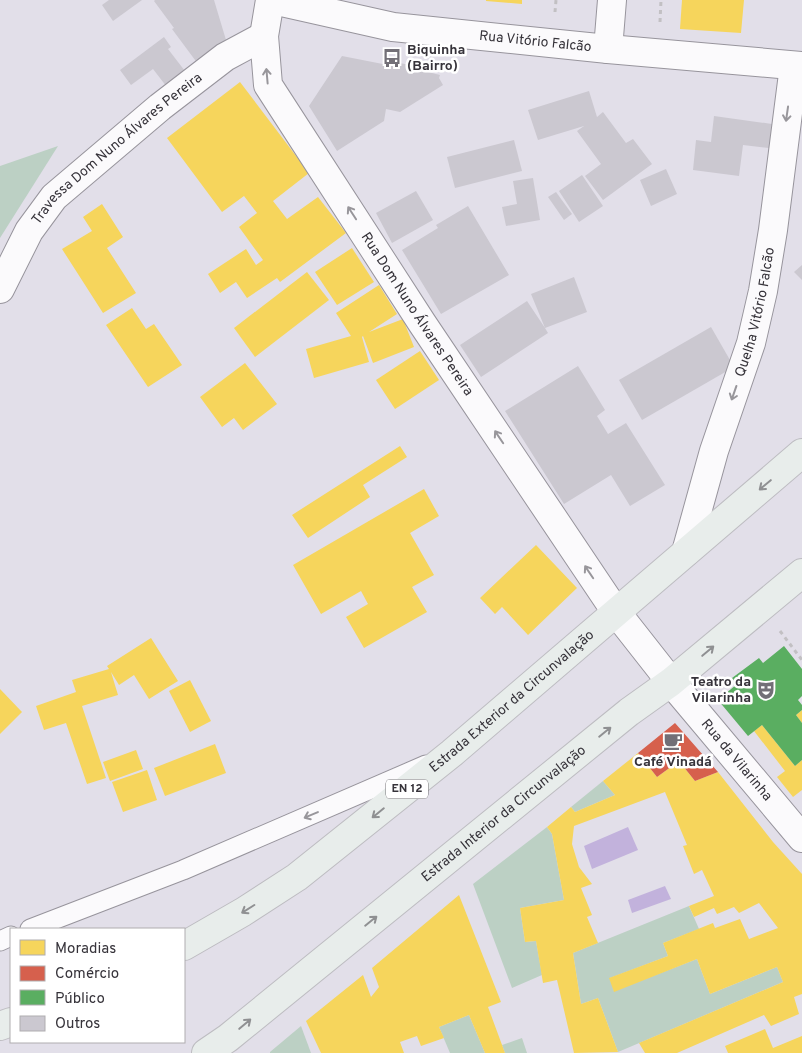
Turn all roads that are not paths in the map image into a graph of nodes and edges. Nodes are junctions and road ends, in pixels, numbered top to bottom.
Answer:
1 (271, 0) edge
2 (612, 0) edge
3 (264, 36) junction
4 (608, 49) junction
5 (798, 66) edge
6 (0, 289) edge
7 (802, 453) edge
8 (686, 552) junction
9 (802, 573) edge
10 (616, 612) junction
11 (671, 682) junction
12 (452, 753) junction
13 (802, 838) edge
14 (33, 928) edge
15 (185, 945) edge
16 (206, 1053) edge

1 - 3 street, Rua Dom Nuno Álvares Pereira
1 - 4 street, Rua Vitório Falcão
2 - 4 street
3 - 6 street, Travessa Dom Nuno Álvares Pereira
10 -> 3 street, Rua Dom Nuno Álvares Pereira
4 - 5 street, Rua Vitório Falcão
5 -> 8 street, Quelha Vitório Falcão
7 -> 8 main road, Estrada Exterior da Circunvalação / EN 12
8 - 10 main road, Estrada Exterior da Circunvalação / EN 12
11 -> 9 main road, Estrada Interior da Circunvalação
10 - 11 street, Rua da Vilarinha
10 - 12 main road, Estrada Exterior da Circunvalação / EN 12
11 - 13 street, Rua da Vilarinha
16 -> 11 main road, Estrada Interior da Circunvalação
12 -> 14 lane
12 -> 15 main road, Estrada Exterior da Circunvalação / EN 12

